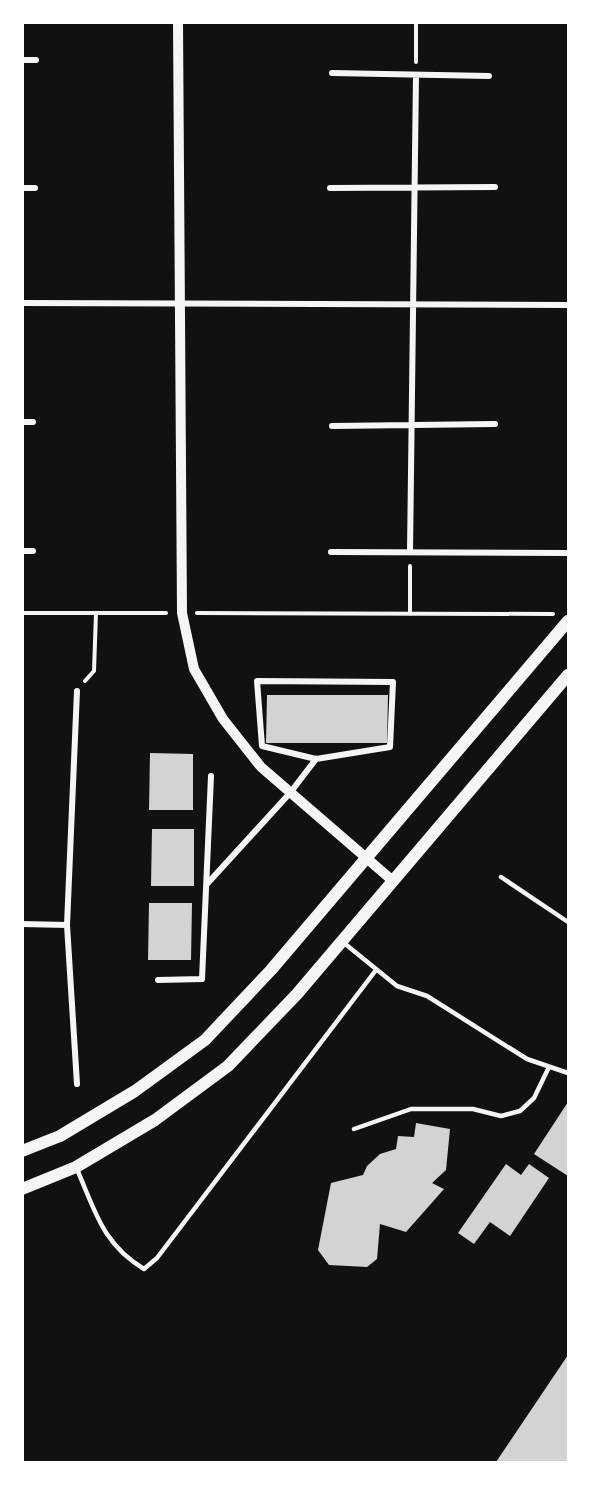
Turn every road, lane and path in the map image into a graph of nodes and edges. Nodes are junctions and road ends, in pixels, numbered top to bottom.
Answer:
1 (178, 22) edge
2 (416, 22) edge
3 (22, 60) edge
4 (36, 60) dead end
5 (332, 73) dead end
6 (416, 75) junction
7 (489, 76) dead end
8 (414, 187) junction
9 (495, 187) dead end
10 (22, 188) edge
11 (35, 188) dead end
12 (330, 188) dead end
13 (22, 303) edge
14 (180, 304) junction
15 (413, 304) junction
16 (568, 305) edge
17 (22, 422) edge
18 (33, 422) dead end
19 (495, 424) dead end
20 (412, 425) junction
21 (332, 426) dead end
22 (22, 551) edge
23 (33, 551) dead end
24 (332, 552) dead end
25 (410, 552) junction
26 (568, 553) edge
27 (22, 613) edge
28 (96, 613) junction
29 (182, 613) junction
30 (410, 614) junction
31 (557, 614) dead end
32 (568, 621) edge
33 (568, 675) edge
34 (77, 691) joint
35 (316, 759) junction
36 (211, 776) dead end
37 (290, 793) junction
38 (367, 858) junction
39 (501, 877) dead end
40 (393, 881) junction
41 (206, 885) junction
42 (568, 922) edge
43 (22, 924) edge
44 (67, 925) junction
45 (341, 942) junction
46 (376, 969) junction
47 (158, 980) dead end
48 (549, 1068) junction
49 (568, 1073) edge
50 (77, 1084) dead end
51 (354, 1129) dead end
52 (22, 1152) edge
53 (75, 1167) junction
54 (22, 1189) edge

1 - 14 street
2 - 6 path
3 - 4 street
5 - 6 street
6 - 7 street
6 - 8 street
8 - 9 street
8 - 12 street
8 - 15 street
10 - 11 street
13 - 14 street
14 - 15 street
14 - 29 street
15 - 16 street
15 - 20 street
17 - 18 street
19 - 20 street
20 - 21 street
20 - 25 street
22 - 23 street
24 - 25 street
25 - 26 street
25 - 30 path
27 - 28 path
28 - 29 path
28 - 34 path
29 - 30 path
29 - 37 street
30 - 31 path
32 - 38 main road
33 - 40 main road
34 - 44 street
35 - 35 street
35 - 37 street
36 - 41 street
37 - 38 street
37 - 41 street
38 - 40 street
38 - 52 main road
39 - 42 lane
40 - 45 main road
41 - 47 street
43 - 44 street
44 - 50 street
45 - 46 lane
45 - 53 main road
46 - 48 lane
46 - 53 lane
48 - 49 lane
48 - 51 lane
53 - 54 main road

